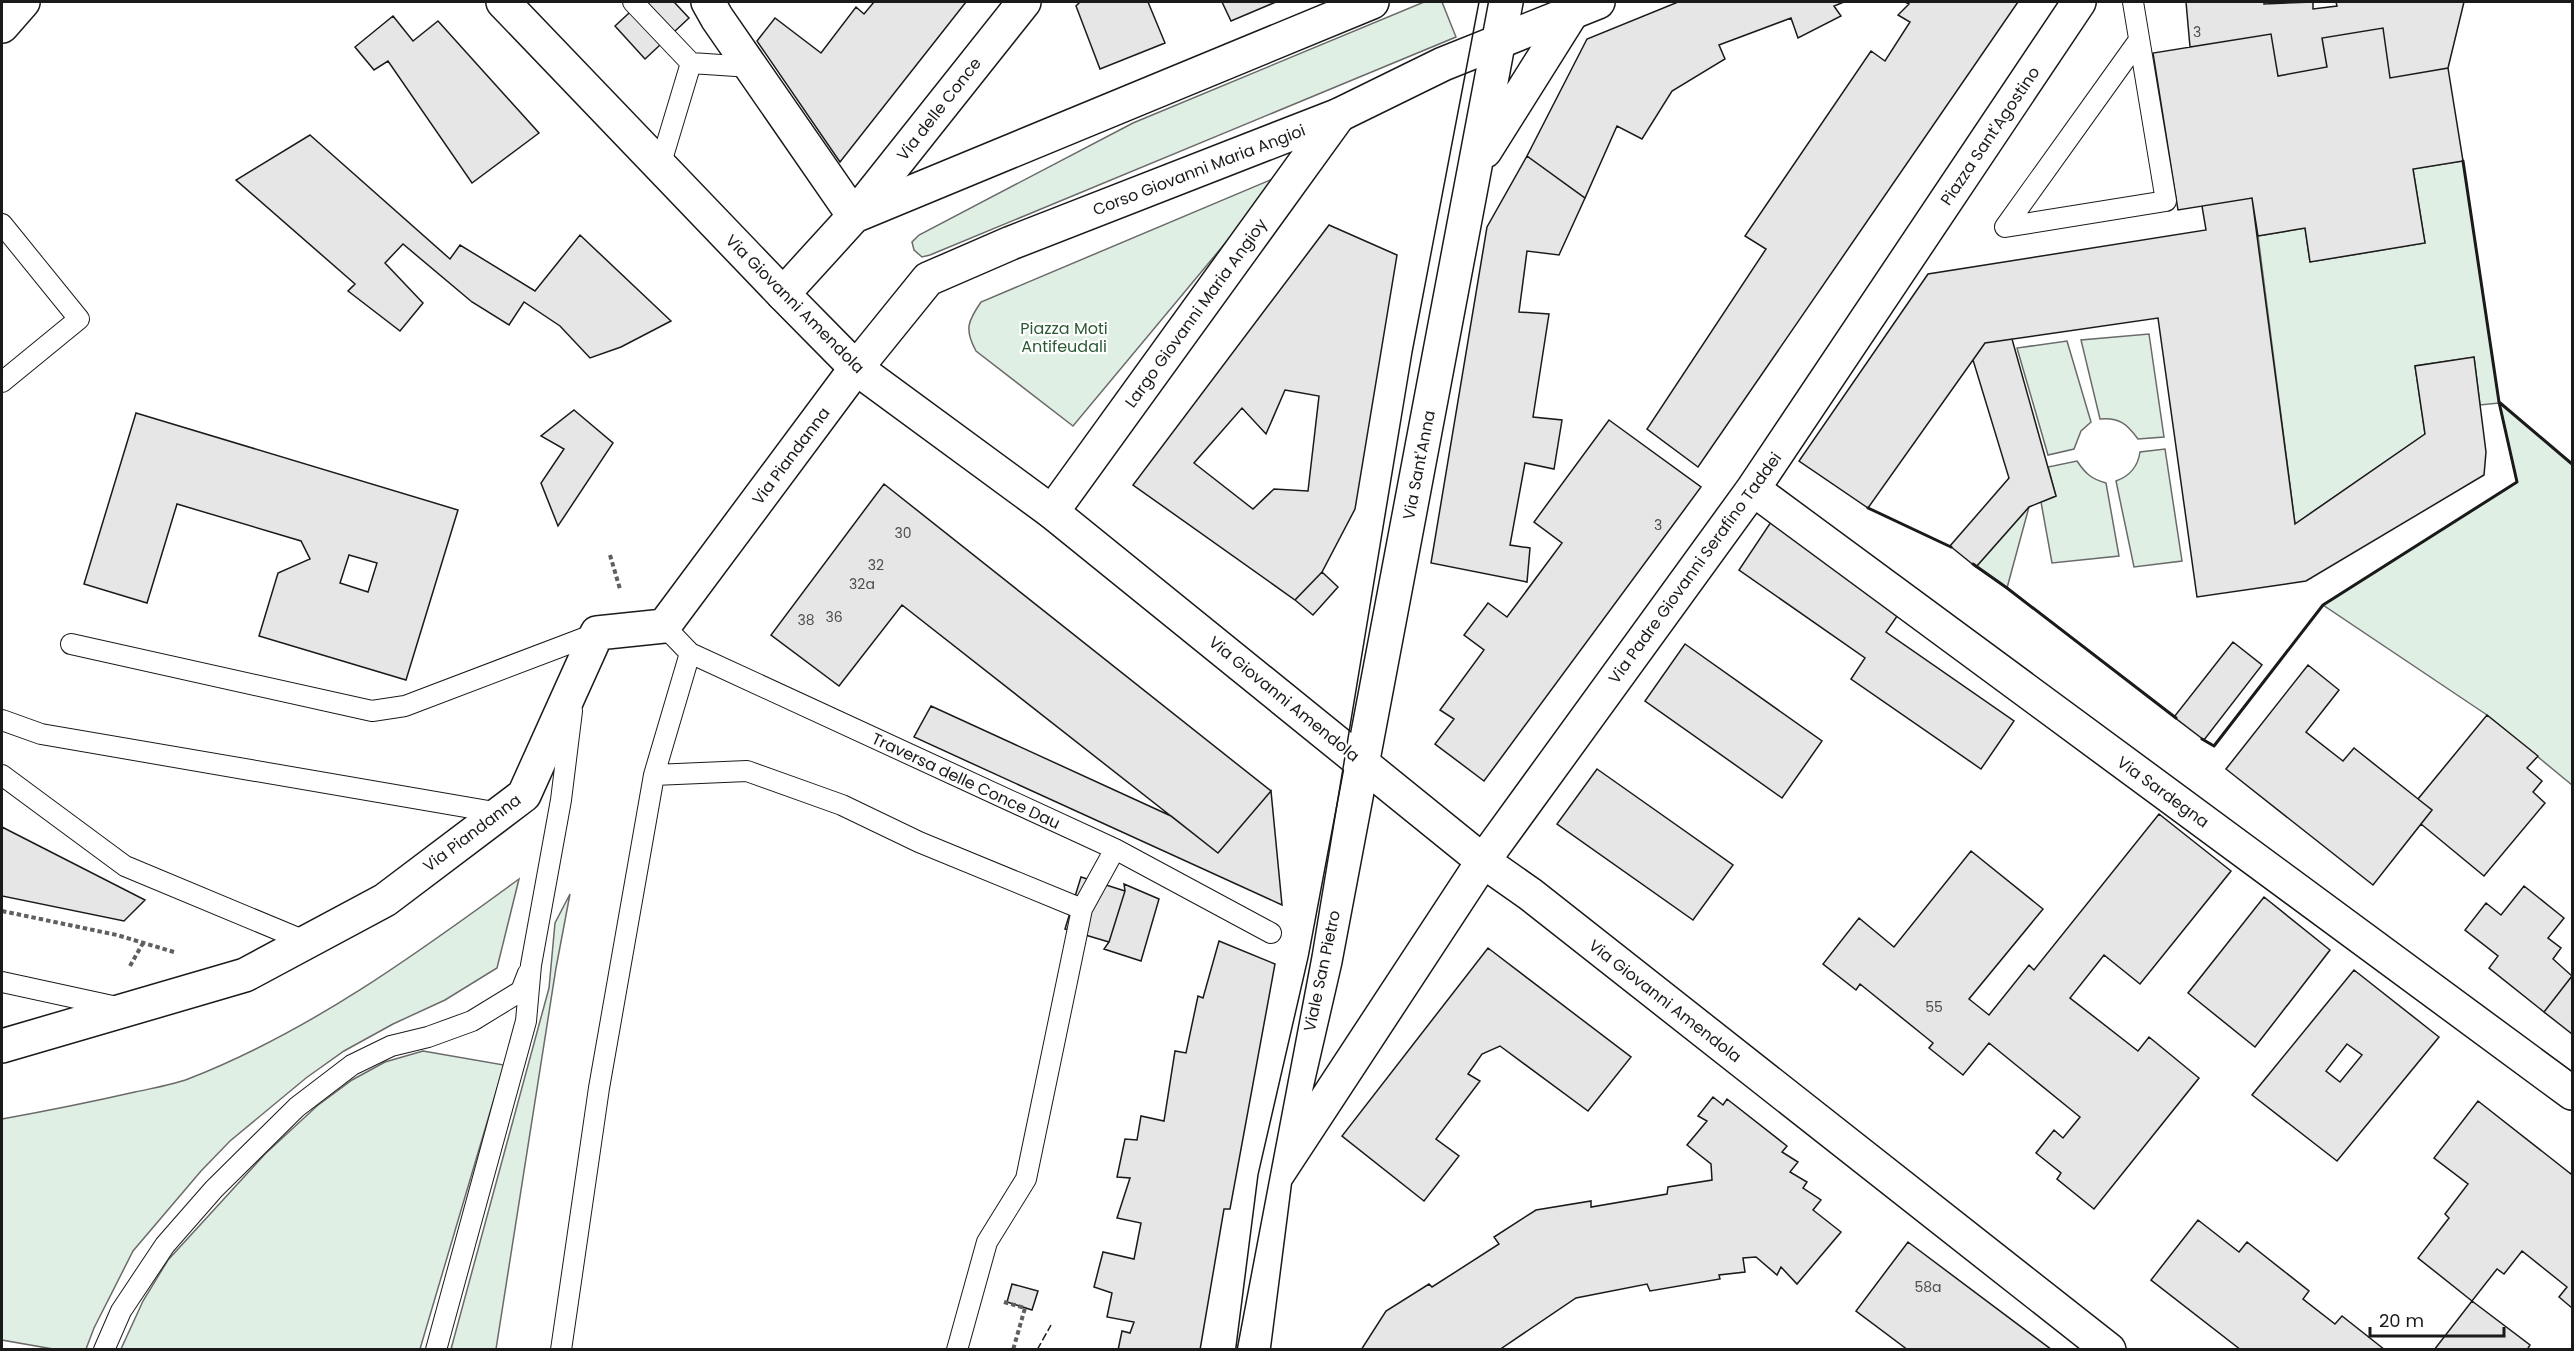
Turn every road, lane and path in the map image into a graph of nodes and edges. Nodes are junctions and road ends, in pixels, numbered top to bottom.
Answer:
1 (23, 2) edge
2 (503, 2) edge
3 (633, 2) edge
4 (708, 2) edge
5 (1024, 2) edge
6 (1372, 2) edge
7 (1506, 2) edge
8 (2079, 2) edge
9 (2133, 2) edge
10 (1580, 5) edge
11 (2, 26) edge
12 (2139, 40) junction
13 (1498, 41) junction
14 (691, 63) junction
15 (751, 68) junction
16 (1339, 115) junction
17 (660, 166) junction
18 (1475, 167) junction
19 (854, 216) junction
20 (2, 224) edge
21 (1900, 270) joint
22 (783, 294) junction
23 (856, 368) junction
24 (2, 382) edge
25 (1753, 489) junction
26 (1052, 512) junction
27 (610, 555) dead end
28 (622, 596) dead end
29 (664, 626) junction
30 (597, 633) junction
31 (71, 644) dead end
32 (690, 653) junction
33 (575, 681) junction
34 (2, 720) edge
35 (1364, 763) junction
36 (2, 775) edge
37 (654, 775) junction
38 (500, 813) junction
39 (1114, 849) junction
40 (1483, 861) junction
41 (1082, 909) junction
42 (2, 911) edge
43 (1271, 933) dead end
44 (305, 940) junction
45 (176, 953) dead end
46 (531, 965) junction
47 (2, 982) edge
48 (129, 1010) junction
49 (2, 1046) edge
50 (2572, 1093) edge
51 (1275, 1178) junction
52 (104, 1350) edge
53 (436, 1350) edge
54 (561, 1350) edge
55 (957, 1350) edge
56 (1253, 1350) edge
57 (2109, 1350) edge

1 - 11 street
2 - 17 street, Via Giovanni Amendola
3 - 14 lane
4 - 15 street
5 - 19 street, Via delle Conce
6 - 19 street
7 - 13 street, Via Sant'Anna
8 - 21 street, Piazza Sant'Agostino
9 - 12 lane
10 - 13 street, Corso Giovanni Maria Angioi
10 - 18 street, Via Sant'Anna
12 - 12 lane
13 - 16 street, Corso Giovanni Maria Angioi
13 - 18 street, Via Sant'Anna
14 - 15 lane
14 - 17 lane
15 - 19 street
16 - 23 street, Corso Giovanni Maria Angioi
16 - 26 street, Largo Giovanni Maria Angioy
17 - 22 street, Via Giovanni Amendola
18 - 35 street, Via Sant'Anna
19 - 22 street
20 - 24 lane
21 - 25 street, Via Padre Giovanni Serafino Taddei
22 - 23 street, Via Giovanni Amendola
23 - 26 street, Via Giovanni Amendola
23 - 29 street, Via Piandanna
25 - 40 street, Via Padre Giovanni Serafino Taddei
25 - 50 street, Via Sardegna
26 - 35 street, Via Giovanni Amendola
27 - 28 path
29 - 30 street
29 - 32 lane, Traversa delle Conce Dau
30 - 31 lane
30 - 33 street, Via Piandanna
32 - 37 lane
32 - 39 lane, Traversa delle Conce Dau
33 - 38 street, Via Piandanna
33 - 46 lane
34 - 38 lane
35 - 40 street, Via Giovanni Amendola
35 - 51 street, Viale San Pietro
36 - 44 lane
37 - 41 lane
37 - 54 lane
38 - 44 street, Via Piandanna
39 - 41 lane
39 - 43 lane, Traversa delle Conce Dau
40 - 51 street, Viale San Pietro
40 - 57 street, Via Giovanni Amendola
41 - 55 lane
42 - 45 path
44 - 48 street, Via Piandanna
46 - 52 lane
46 - 53 lane
47 - 48 lane
48 - 49 street, Via Piandanna
51 - 56 street, Viale San Pietro

